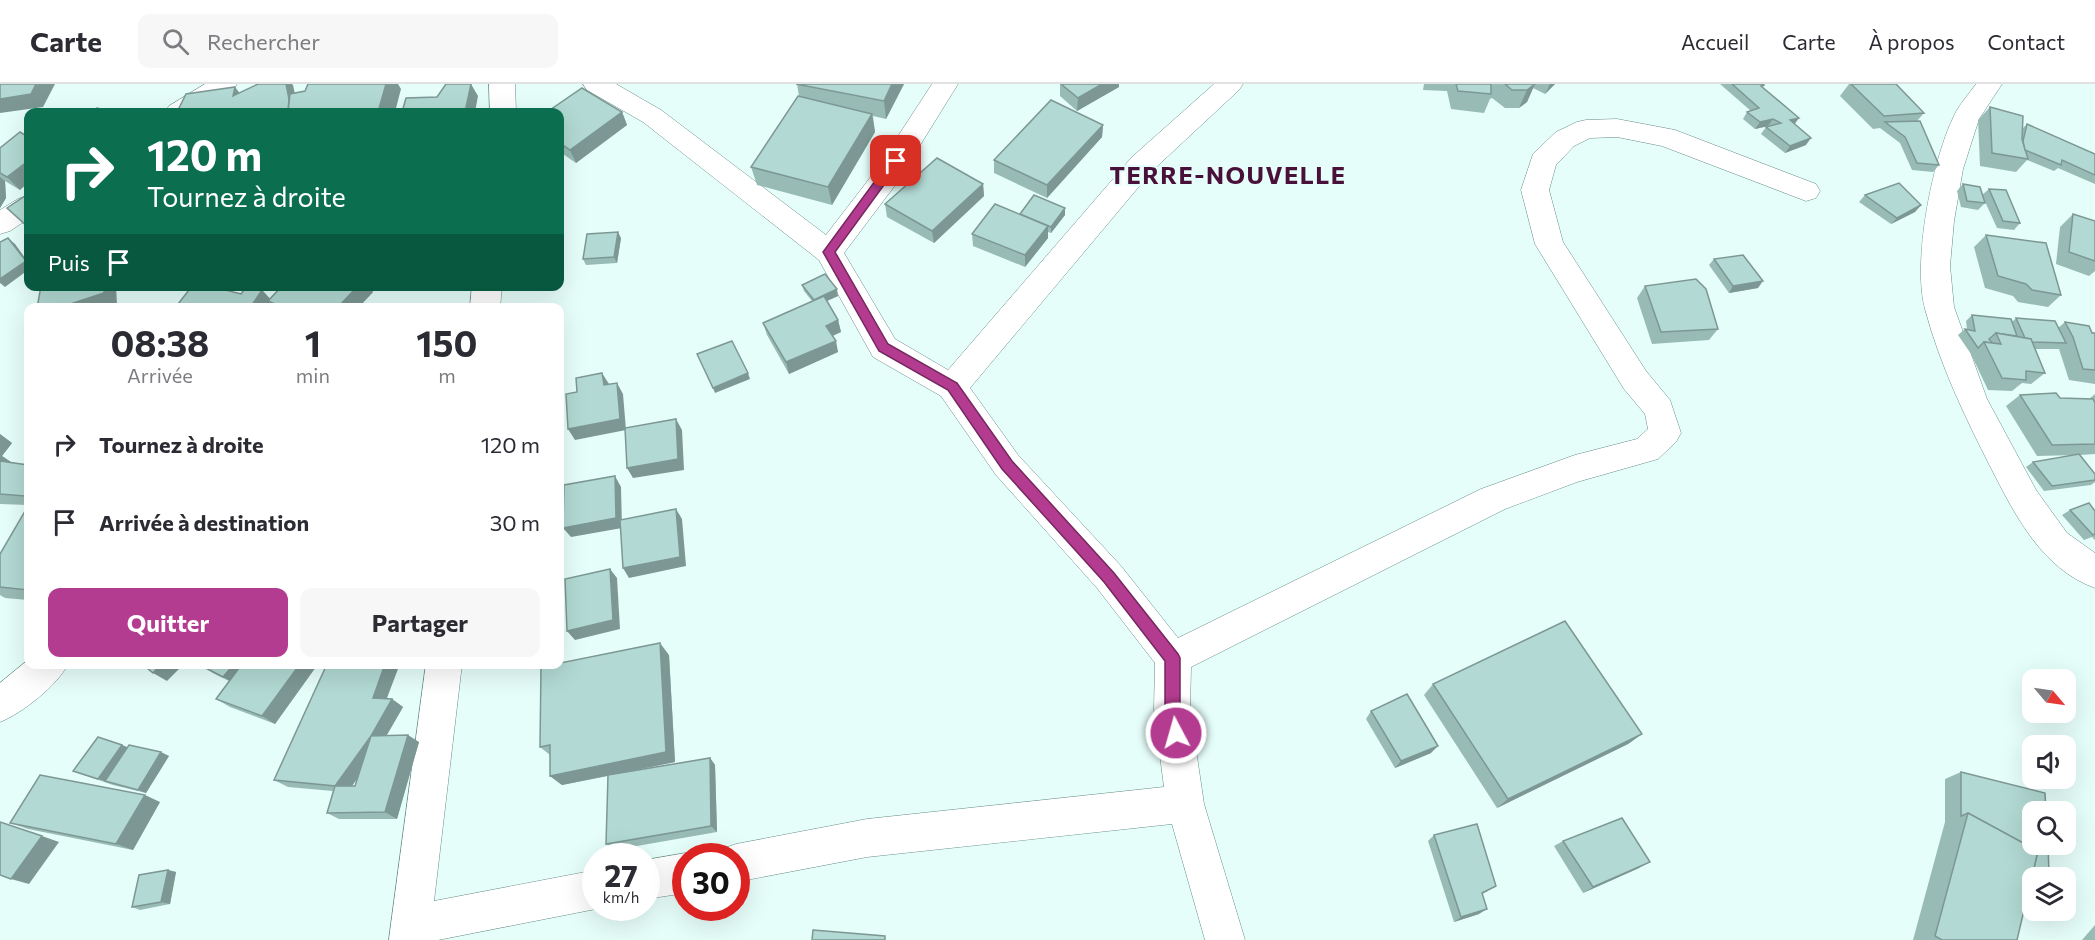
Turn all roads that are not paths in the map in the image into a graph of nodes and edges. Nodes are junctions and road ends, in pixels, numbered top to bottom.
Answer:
1 (224, 84) edge
2 (502, 84) edge
3 (596, 84) edge
4 (945, 84) edge
5 (1230, 84) edge
6 (1989, 84) edge
7 (185, 108) edge
8 (503, 108) edge
9 (1806, 191) dead end
10 (24, 209) edge
11 (0, 224) edge
12 (829, 252) junction
13 (952, 387) junction
14 (2095, 573) edge
15 (1173, 658) junction
16 (44, 669) edge
17 (443, 669) edge
18 (0, 705) edge
19 (1185, 804) junction
20 (750, 860) edge
21 (582, 893) edge
22 (410, 933) edge
23 (1225, 940) edge

1 - 7 street
2 - 8 street
3 - 12 street
4 - 12 street
5 - 13 street
6 - 14 street
9 - 15 street
10 - 11 street
12 - 13 street
13 - 15 street
15 - 19 street
16 - 18 street
17 - 22 street
19 - 20 street
19 - 23 street
21 - 22 street

